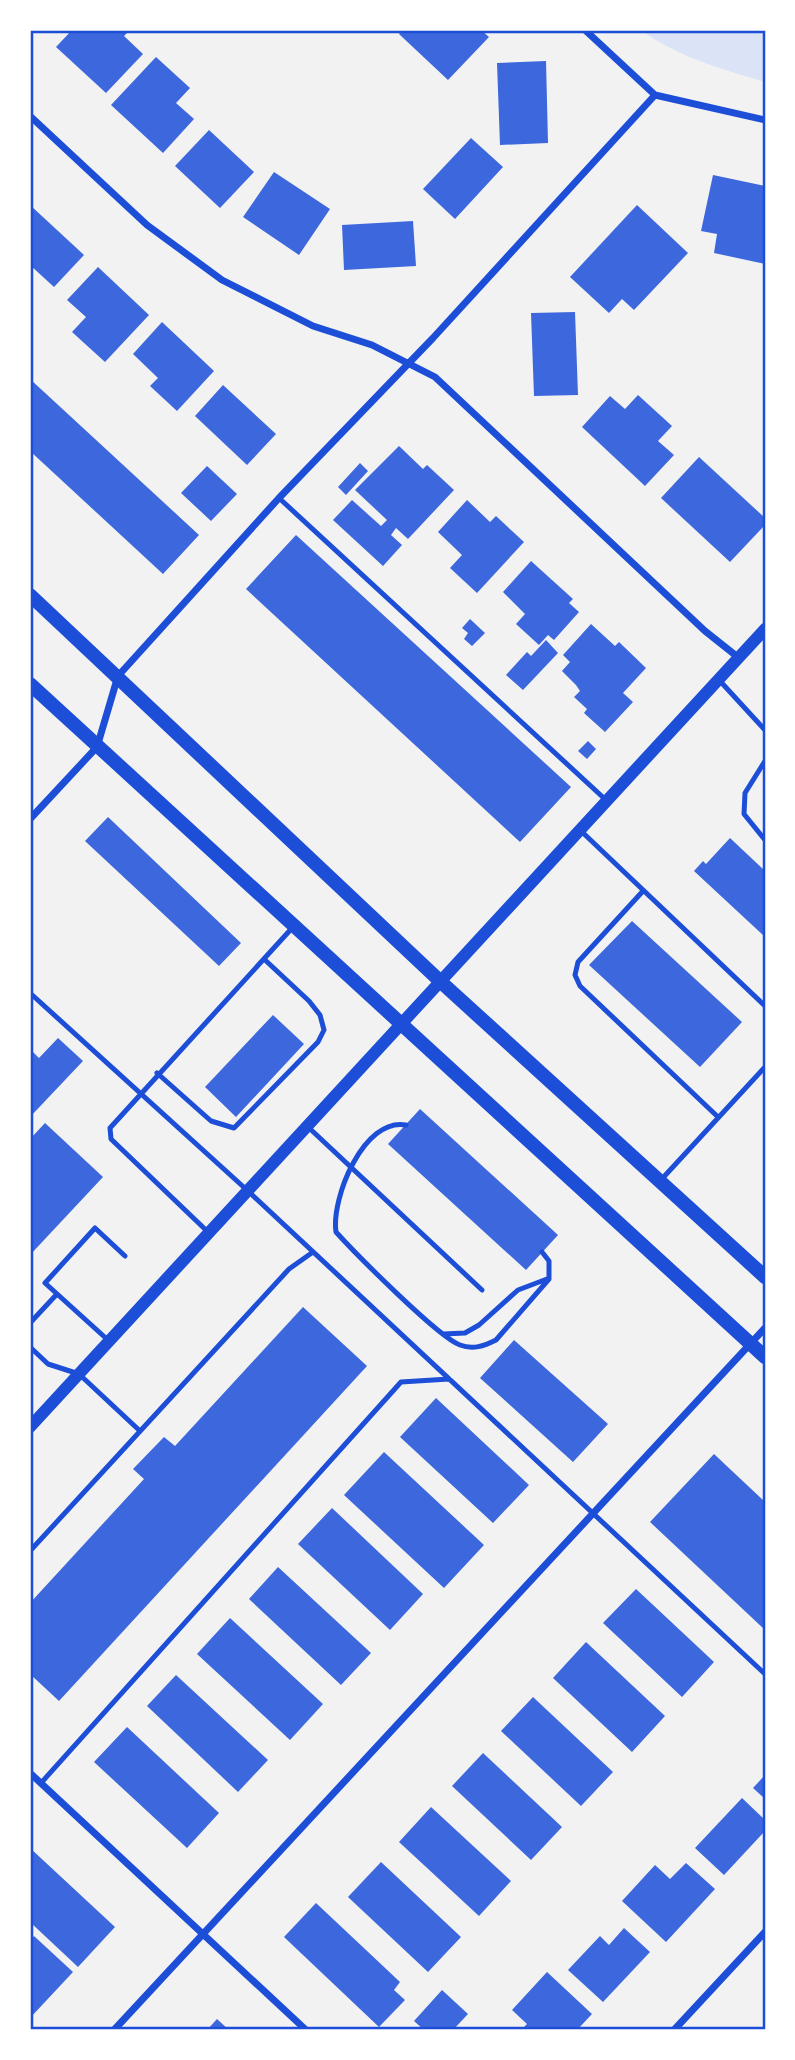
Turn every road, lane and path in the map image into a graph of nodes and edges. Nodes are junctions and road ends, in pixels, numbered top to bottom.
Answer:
1 (585, 30) edge
2 (655, 95) junction
3 (30, 116) edge
4 (765, 120) edge
5 (410, 362) junction
6 (279, 498) junction
7 (30, 595) edge
8 (765, 629) edge
9 (739, 657) junction
10 (118, 676) junction
11 (719, 680) junction
12 (30, 684) edge
13 (765, 730) edge
14 (97, 747) junction
15 (765, 761) edge
16 (607, 802) junction
17 (30, 820) edge
18 (580, 830) junction
19 (765, 840) edge
20 (643, 891) junction
21 (293, 927) junction
22 (264, 959) junction
23 (441, 982) junction
24 (30, 993) edge
25 (765, 1006) edge
26 (400, 1026) junction
27 (765, 1067) edge
28 (157, 1073) junction
29 (139, 1093) junction
30 (718, 1117) junction
31 (406, 1125) dead end
32 (307, 1126) junction
33 (349, 1166) junction
34 (660, 1181) junction
35 (248, 1191) junction
36 (209, 1233) junction
37 (313, 1252) junction
38 (542, 1252) dead end
39 (125, 1256) dead end
40 (765, 1277) edge
41 (549, 1279) junction
42 (482, 1290) dead end
43 (57, 1294) junction
44 (30, 1323) edge
45 (765, 1328) edge
46 (443, 1334) junction
47 (109, 1341) junction
48 (751, 1344) junction
49 (30, 1347) edge
50 (765, 1357) edge
51 (79, 1374) junction
52 (449, 1379) junction
53 (30, 1427) edge
54 (140, 1431) junction
55 (593, 1514) junction
56 (30, 1550) edge
57 (765, 1674) edge
58 (30, 1773) edge
59 (41, 1783) junction
60 (765, 1932) edge
61 (202, 1935) junction
62 (114, 2030) edge
63 (306, 2030) edge
64 (674, 2030) edge

1 - 2 street
2 - 4 street
2 - 5 street
3 - 5 street
5 - 6 street
5 - 9 street
6 - 10 street
6 - 16 lane
7 - 10 main road
8 - 9 street
9 - 11 street
10 - 14 street
10 - 23 main road
11 - 13 lane
11 - 16 street
12 - 14 main road
14 - 17 street
14 - 21 main road
15 - 19 lane
16 - 18 street
18 - 20 lane
18 - 23 street
20 - 25 lane
20 - 30 lane
21 - 22 lane
21 - 26 main road
22 - 28 lane
22 - 28 lane
23 - 26 street
23 - 34 main road
24 - 29 lane
26 - 32 street
26 - 48 main road
27 - 30 lane
28 - 29 lane
29 - 35 lane
29 - 36 lane
30 - 34 lane
31 - 33 lane
32 - 33 lane
32 - 35 street
33 - 42 lane
33 - 46 lane
34 - 40 main road
35 - 36 street
35 - 37 lane
36 - 47 street
37 - 52 lane
37 - 54 lane
38 - 41 lane
39 - 43 lane
41 - 46 lane
41 - 46 lane
43 - 44 lane
43 - 47 lane
45 - 48 street
47 - 51 street
48 - 50 main road
48 - 55 street
49 - 51 lane
51 - 53 street
51 - 54 lane
52 - 55 lane
52 - 59 lane
54 - 56 lane
55 - 57 lane
55 - 61 street
58 - 59 street
59 - 61 street
60 - 64 street
61 - 62 street
61 - 63 street

